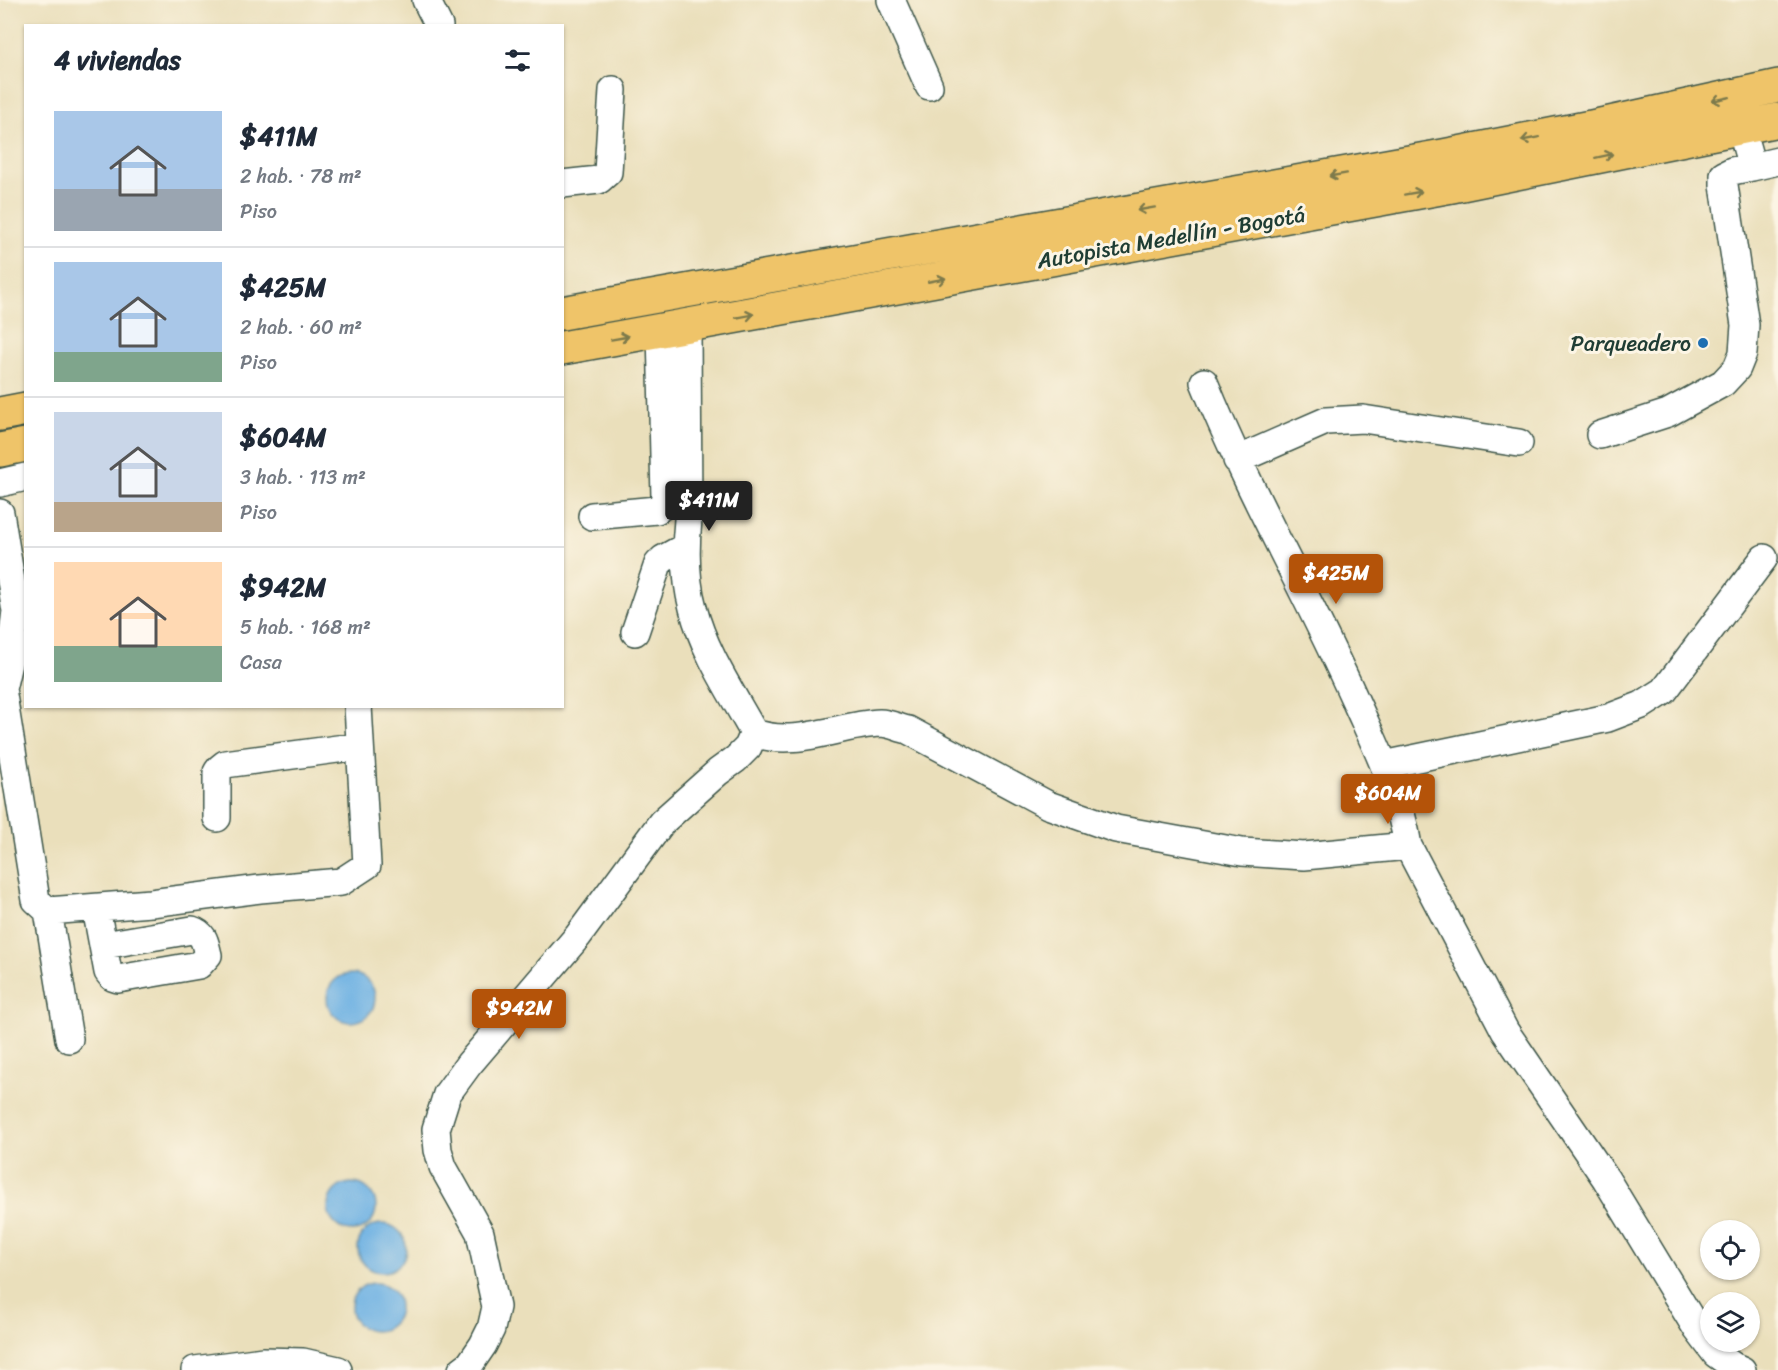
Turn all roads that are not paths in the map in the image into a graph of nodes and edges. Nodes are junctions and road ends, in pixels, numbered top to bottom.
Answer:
1 (426, 0) edge
2 (891, 0) edge
3 (438, 24) edge
4 (929, 86) dead end
5 (1778, 86) edge
6 (613, 90) dead end
7 (1778, 120) edge
8 (1742, 128) junction
9 (1778, 161) edge
10 (1752, 167) junction
11 (564, 184) edge
12 (564, 313) edge
13 (674, 329) junction
14 (564, 348) edge
15 (1204, 382) dead end
16 (24, 409) edge
17 (0, 414) edge
18 (1600, 435) dead end
19 (1519, 443) dead end
20 (24, 445) edge
21 (0, 450) edge
22 (1237, 460) junction
23 (24, 477) edge
24 (0, 483) edge
25 (0, 513) edge
26 (592, 516) dead end
27 (685, 547) junction
28 (1764, 558) dead end
29 (635, 632) dead end
30 (358, 708) edge
31 (754, 733) junction
32 (360, 746) junction
33 (1384, 765) junction
34 (217, 818) dead end
35 (1407, 846) junction
36 (96, 908) junction
37 (48, 911) junction
38 (104, 945) dead end
39 (69, 1039) dead end
40 (195, 1370) edge
41 (338, 1370) edge
42 (462, 1370) edge
43 (1743, 1370) edge

1 - 3 street
2 - 4 street
5 -> 12 highway, Autopista Medellín - Bogotá
6 - 11 street
7 - 8 highway, Autopista Medellín - Bogotá
8 - 10 street
13 -> 8 highway, Autopista Medellín - Bogotá
9 - 10 street
10 - 18 street
14 -> 13 highway, Autopista Medellín - Bogotá
13 - 26 street
13 - 27 street
15 - 22 street
16 - 17 highway
19 - 22 street
20 - 21 highway
22 - 33 street
23 - 24 street
25 - 37 street
27 - 29 street
27 - 31 street
28 - 33 street
30 - 32 street
31 - 35 street
31 - 42 street
32 - 34 street
32 - 36 street
33 - 35 street
35 - 43 street
36 - 37 street
36 - 38 street
37 - 39 street
40 - 41 street

